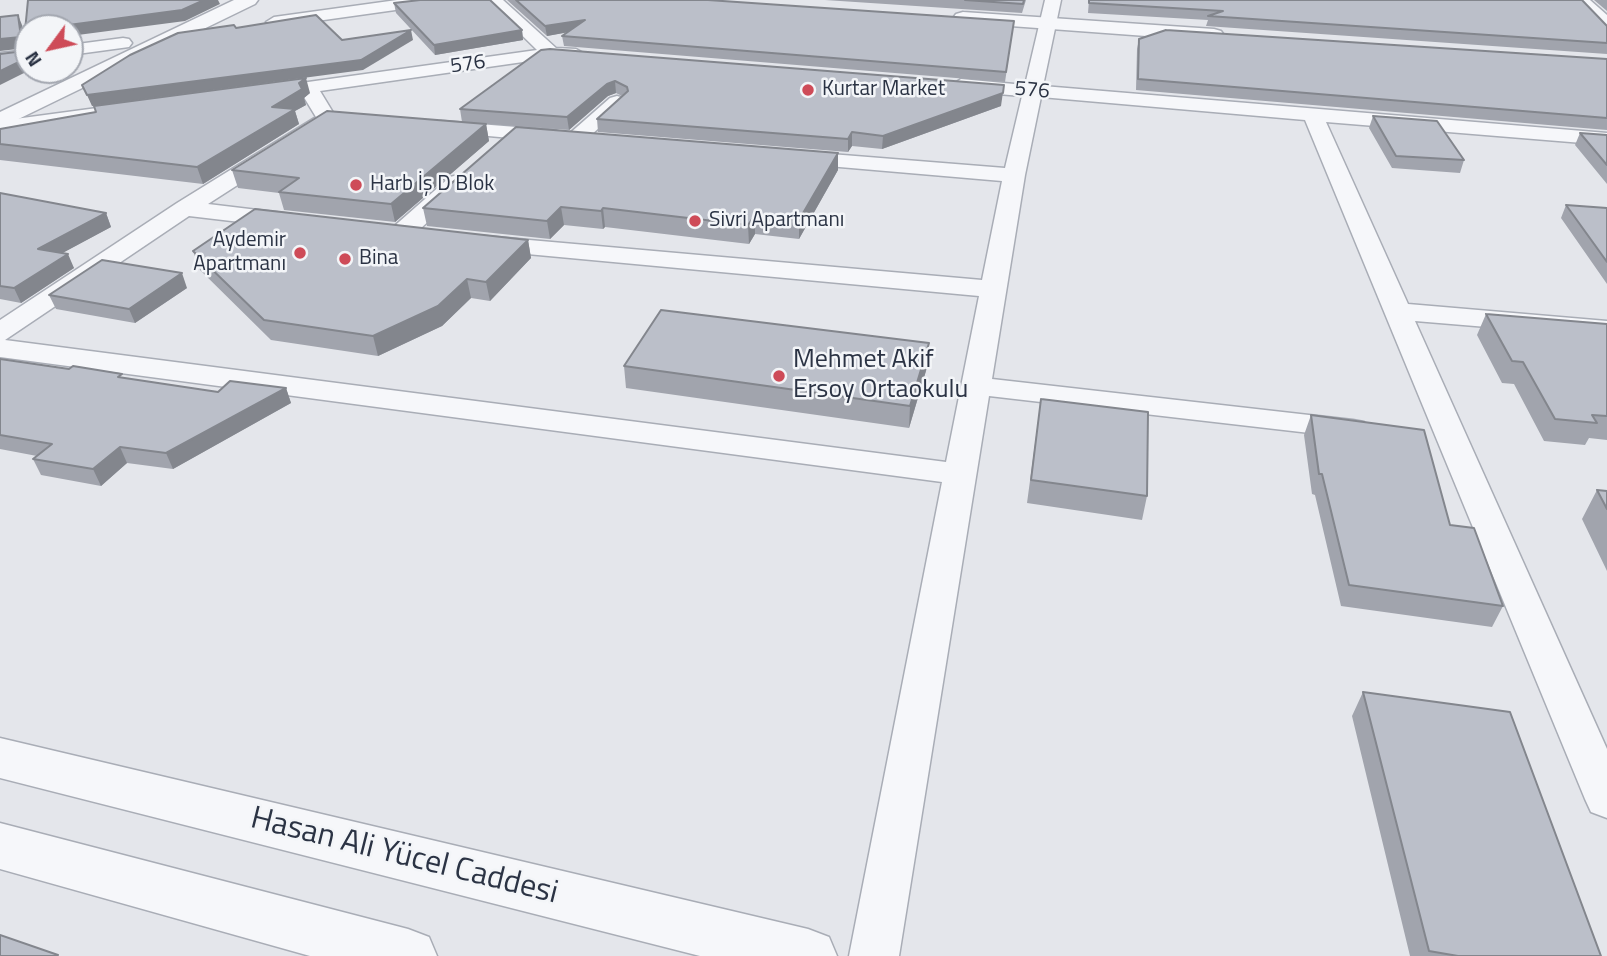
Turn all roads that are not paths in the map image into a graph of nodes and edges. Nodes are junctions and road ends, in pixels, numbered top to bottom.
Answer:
1 (218, 0) edge
2 (249, 0) edge
3 (431, 0) edge
4 (494, 0) edge
5 (1580, 0) edge
6 (1051, 12) edge
7 (938, 16) edge
8 (1607, 23) edge
9 (255, 25) edge
10 (228, 29) edge
11 (174, 36) junction
12 (1230, 36) edge
13 (122, 43) junction
14 (84, 48) edge
15 (551, 53) junction
16 (590, 55) edge
17 (84, 62) edge
18 (939, 83) edge
19 (41, 84) edge
20 (308, 87) junction
21 (1034, 91) junction
22 (241, 96) edge
23 (617, 102) edge
24 (0, 104) edge
25 (120, 111) edge
26 (1313, 114) junction
27 (327, 119) junction
28 (0, 121) edge
29 (354, 121) edge
30 (421, 126) edge
31 (0, 127) edge
32 (514, 133) junction
33 (576, 138) junction
34 (1607, 139) edge
35 (602, 141) edge
36 (493, 151) edge
37 (775, 156) edge
38 (472, 170) edge
39 (1014, 175) junction
40 (185, 208) junction
41 (319, 224) edge
42 (373, 230) edge
43 (400, 234) junction
44 (427, 237) edge
45 (454, 239) edge
46 (994, 289) junction
47 (1399, 311) junction
48 (1607, 329) edge
49 (0, 333) edge
50 (0, 348) edge
51 (977, 386) junction
52 (1386, 432) edge
53 (961, 474) junction
54 (0, 758) edge
55 (1607, 799) edge
56 (0, 846) edge
57 (408, 956) edge
58 (808, 956) edge
59 (874, 956) edge

1 - 13 street
2 - 11 street
3 - 9 street
4 - 15 street
5 - 8 street
6 - 7 street
6 - 12 street
6 - 21 street
10 - 11 street
11 - 28 street
13 - 14 street
13 - 17 street
15 - 16 street, 576
15 - 20 street, 576
18 - 21 street, 576
19 - 24 street
20 - 22 street, 576
20 - 27 street
21 - 26 street, 576
21 - 39 street
23 - 33 street
25 - 31 street
26 - 34 street, 576
26 - 47 street
27 - 29 street
27 - 40 street
30 - 32 street
32 - 33 street
32 - 36 street
33 - 35 street
37 - 39 street
38 - 43 street
39 - 46 street
40 - 41 street
40 - 49 street
42 - 43 street
43 - 44 street
45 - 46 street
46 - 51 street
47 - 48 street
47 - 55 street
50 - 53 street
51 - 52 street
51 - 53 street
53 - 59 street
54 - 58 street, Hasan Ali Yücel Caddesi
56 - 57 street

